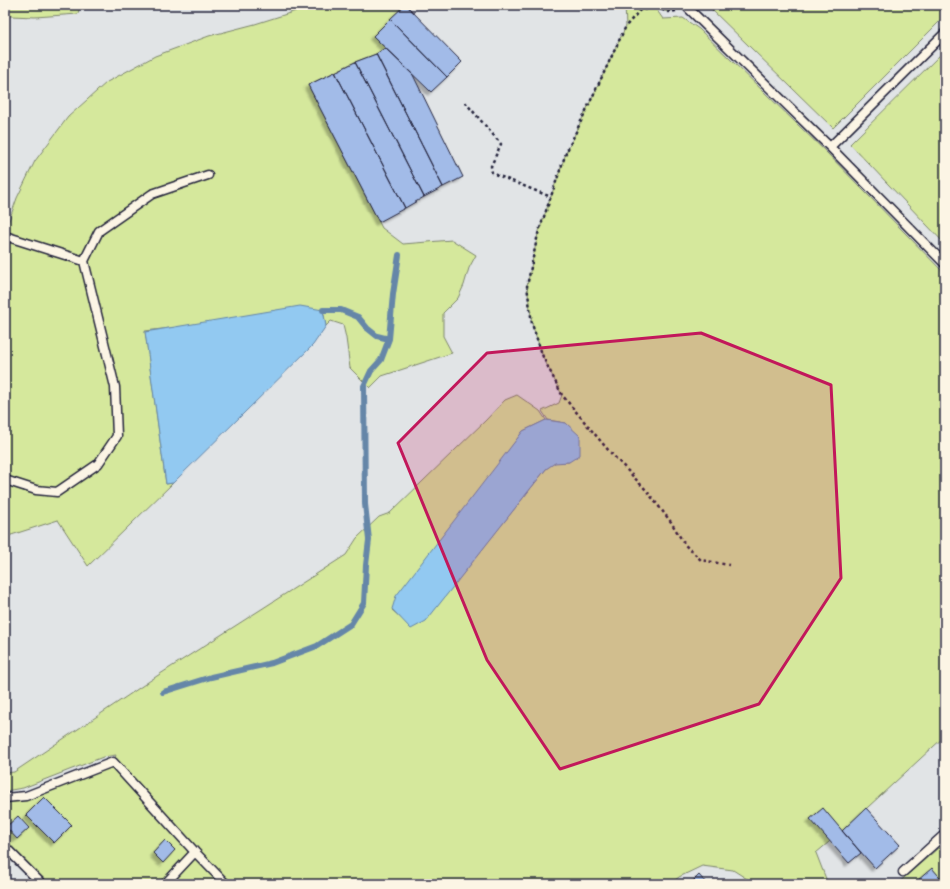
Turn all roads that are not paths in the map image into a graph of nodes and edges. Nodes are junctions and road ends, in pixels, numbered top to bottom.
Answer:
1 (689, 6) edge
2 (945, 33) edge
3 (830, 147) junction
4 (208, 175) dead end
5 (5, 236) edge
6 (84, 261) junction
7 (945, 264) edge
8 (5, 480) edge
9 (5, 798) edge
10 (945, 834) edge
11 (5, 846) edge
12 (195, 852) junction
13 (903, 872) dead end
14 (42, 884) edge
15 (165, 884) edge
16 (226, 884) edge

1 - 3 lane
2 - 3 lane
3 - 7 lane
4 - 6 lane
5 - 6 lane
6 - 8 lane
9 - 12 lane
10 - 13 lane
11 - 14 lane
12 - 15 lane
12 - 16 lane

